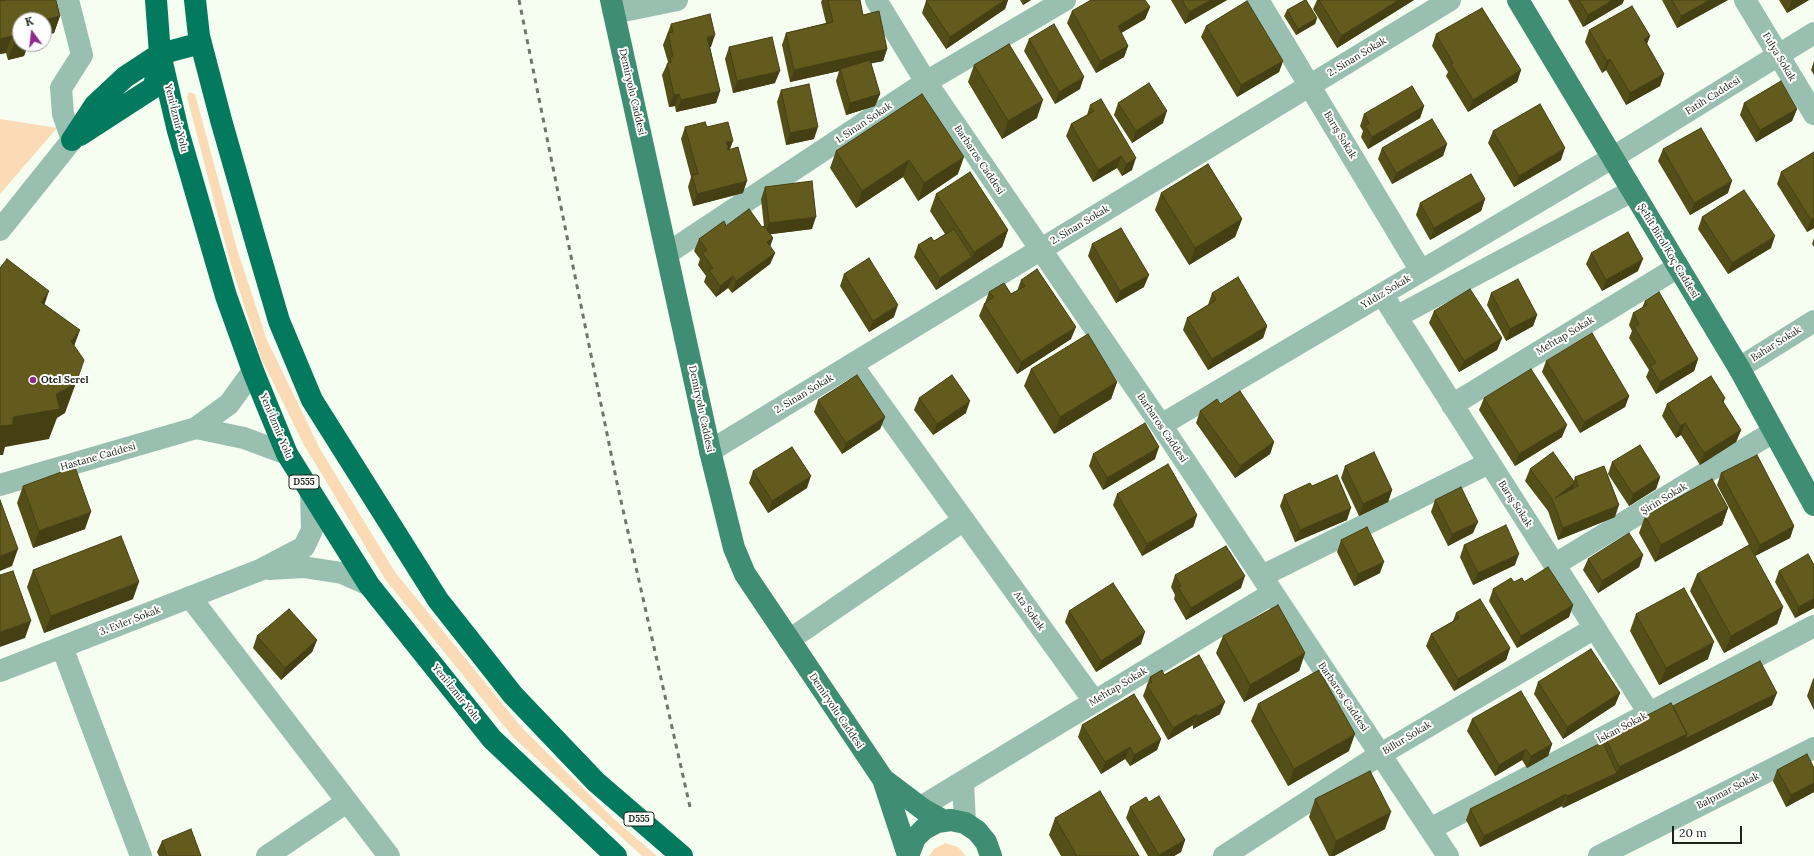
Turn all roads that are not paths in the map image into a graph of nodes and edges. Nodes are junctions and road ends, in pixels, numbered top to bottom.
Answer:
1 (68, 0) edge
2 (156, 0) edge
3 (195, 0) edge
4 (677, 0) edge
5 (876, 0) edge
6 (1065, 0) edge
7 (1258, 0) edge
8 (1450, 0) edge
9 (1518, 0) edge
10 (1745, 0) edge
11 (612, 6) edge
12 (1814, 33) edge
13 (201, 43) junction
14 (160, 54) junction
15 (1778, 56) junction
16 (926, 82) junction
17 (1311, 85) junction
18 (1814, 114) edge
19 (72, 140) junction
20 (1612, 158) junction
21 (1632, 191) junction
22 (0, 230) edge
23 (1040, 250) junction
24 (668, 253) junction
25 (1678, 267) junction
26 (1421, 271) junction
27 (1382, 294) junction
28 (1396, 317) junction
29 (1814, 321) edge
30 (852, 365) junction
31 (1739, 368) junction
32 (252, 371) junction
33 (1452, 405) junction
34 (1160, 425) junction
35 (196, 428) junction
36 (1773, 432) junction
37 (710, 451) junction
38 (287, 454) junction
39 (1489, 463) junction
40 (0, 485) edge
41 (311, 493) junction
42 (1814, 505) edge
43 (964, 520) junction
44 (1554, 565) junction
45 (260, 570) junction
46 (1268, 584) junction
47 (369, 585) junction
48 (190, 597) junction
49 (1814, 626) edge
50 (1594, 628) junction
51 (789, 640) junction
52 (62, 647) junction
53 (0, 671) edge
54 (1094, 701) junction
55 (1649, 713) junction
56 (1814, 748) edge
57 (1381, 754) junction
58 (883, 779) junction
59 (963, 782) junction
60 (347, 802) junction
61 (921, 807) junction
62 (944, 821) junction
63 (965, 823) junction
64 (1430, 829) junction
65 (141, 856) edge
66 (267, 856) edge
67 (389, 856) edge
68 (616, 856) edge
69 (682, 856) edge
70 (908, 856) edge
71 (991, 856) edge
72 (1224, 856) edge
73 (1448, 856) edge
74 (1599, 856) edge

1 - 19 street
2 - 14 highway, Yeni İzmir Yolu / D555
3 - 13 highway, D555
4 - 11 street
5 - 16 street, Barbaros Caddesi
6 - 16 street, 1. Sinan Sokak
7 - 17 street, Barış Sokak
8 - 17 street, 2. Sinan Sokak
9 - 20 main road, Şehit Birol Koç Caddesi
10 - 15 street, Fulya Sokak
11 - 24 main road, Demiryolu Caddesi
12 - 15 street, Fatih Caddesi
13 - 14 highway
13 - 69 highway, D555
14 - 19 highway
14 - 32 highway, Yeni İzmir Yolu / D555
15 - 18 street, Fulya Sokak
15 - 20 street, Fatih Caddesi
16 - 23 street, Barbaros Caddesi
16 - 24 street, 1. Sinan Sokak
17 - 23 street, 2. Sinan Sokak
17 - 26 street, Barış Sokak
19 - 22 street
20 - 21 main road, Şehit Birol Koç Caddesi
20 - 26 street, Yıldız Sokak
21 - 25 main road, Şehit Birol Koç Caddesi
21 - 28 street
23 - 30 street, 2. Sinan Sokak
23 - 34 street, Barbaros Caddesi
24 - 37 main road, Demiryolu Caddesi
25 - 31 main road, Şehit Birol Koç Caddesi
25 - 33 street, Mehtap Sokak
26 - 27 street, Yıldız Sokak
27 - 28 street, Barış Sokak
27 - 34 street, Yıldız Sokak
28 - 33 street, Barış Sokak
29 - 31 street, Bahar Sokak
30 - 37 street, 2. Sinan Sokak
30 - 43 street, Ata Sokak
31 - 36 main road, Şehit Birol Koç Caddesi
32 - 35 street
32 - 38 highway, Yeni İzmir Yolu / D555
33 - 39 street, Barış Sokak
34 - 46 street, Barbaros Caddesi
35 - 38 street
35 - 40 street, Hastane Caddesi
36 - 42 main road, Şehit Birol Koç Caddesi
36 - 44 street, Şirin Sokak
37 - 51 main road, Demiryolu Caddesi
38 - 41 highway, Yeni İzmir Yolu / D555
39 - 44 street, Barış Sokak
39 - 46 street, Mehtap Sokak
41 - 45 street
41 - 47 highway, Yeni İzmir Yolu / D555
43 - 51 street
43 - 54 street, Ata Sokak
44 - 50 street, Barış Sokak
45 - 47 street
45 - 48 street, 3. Evler Sokak
46 - 54 street, Mehtap Sokak
46 - 57 street, Barbaros Caddesi
47 - 68 highway, Yeni İzmir Yolu / D555
48 - 52 street, 3. Evler Sokak
48 - 60 street
49 - 55 street, İskan Sokak
50 - 55 street, Barış Sokak
50 - 57 street, Billur Sokak
51 - 58 main road, Demiryolu Caddesi
52 - 53 street, 3. Evler Sokak
52 - 65 street
54 - 59 street, Mehtap Sokak
55 - 64 street, İskan Sokak
56 - 74 street, Balpınar Sokak
57 - 64 street, Barbaros Caddesi
57 - 72 street, Billur Sokak
58 - 61 main road
58 - 70 main road
59 - 61 street, Mehtap Sokak
59 - 63 street
60 - 66 street
60 - 67 street
61 - 62 main road
62 - 63 main road
62 - 70 main road
63 - 71 main road
64 - 73 street, Barbaros Caddesi

